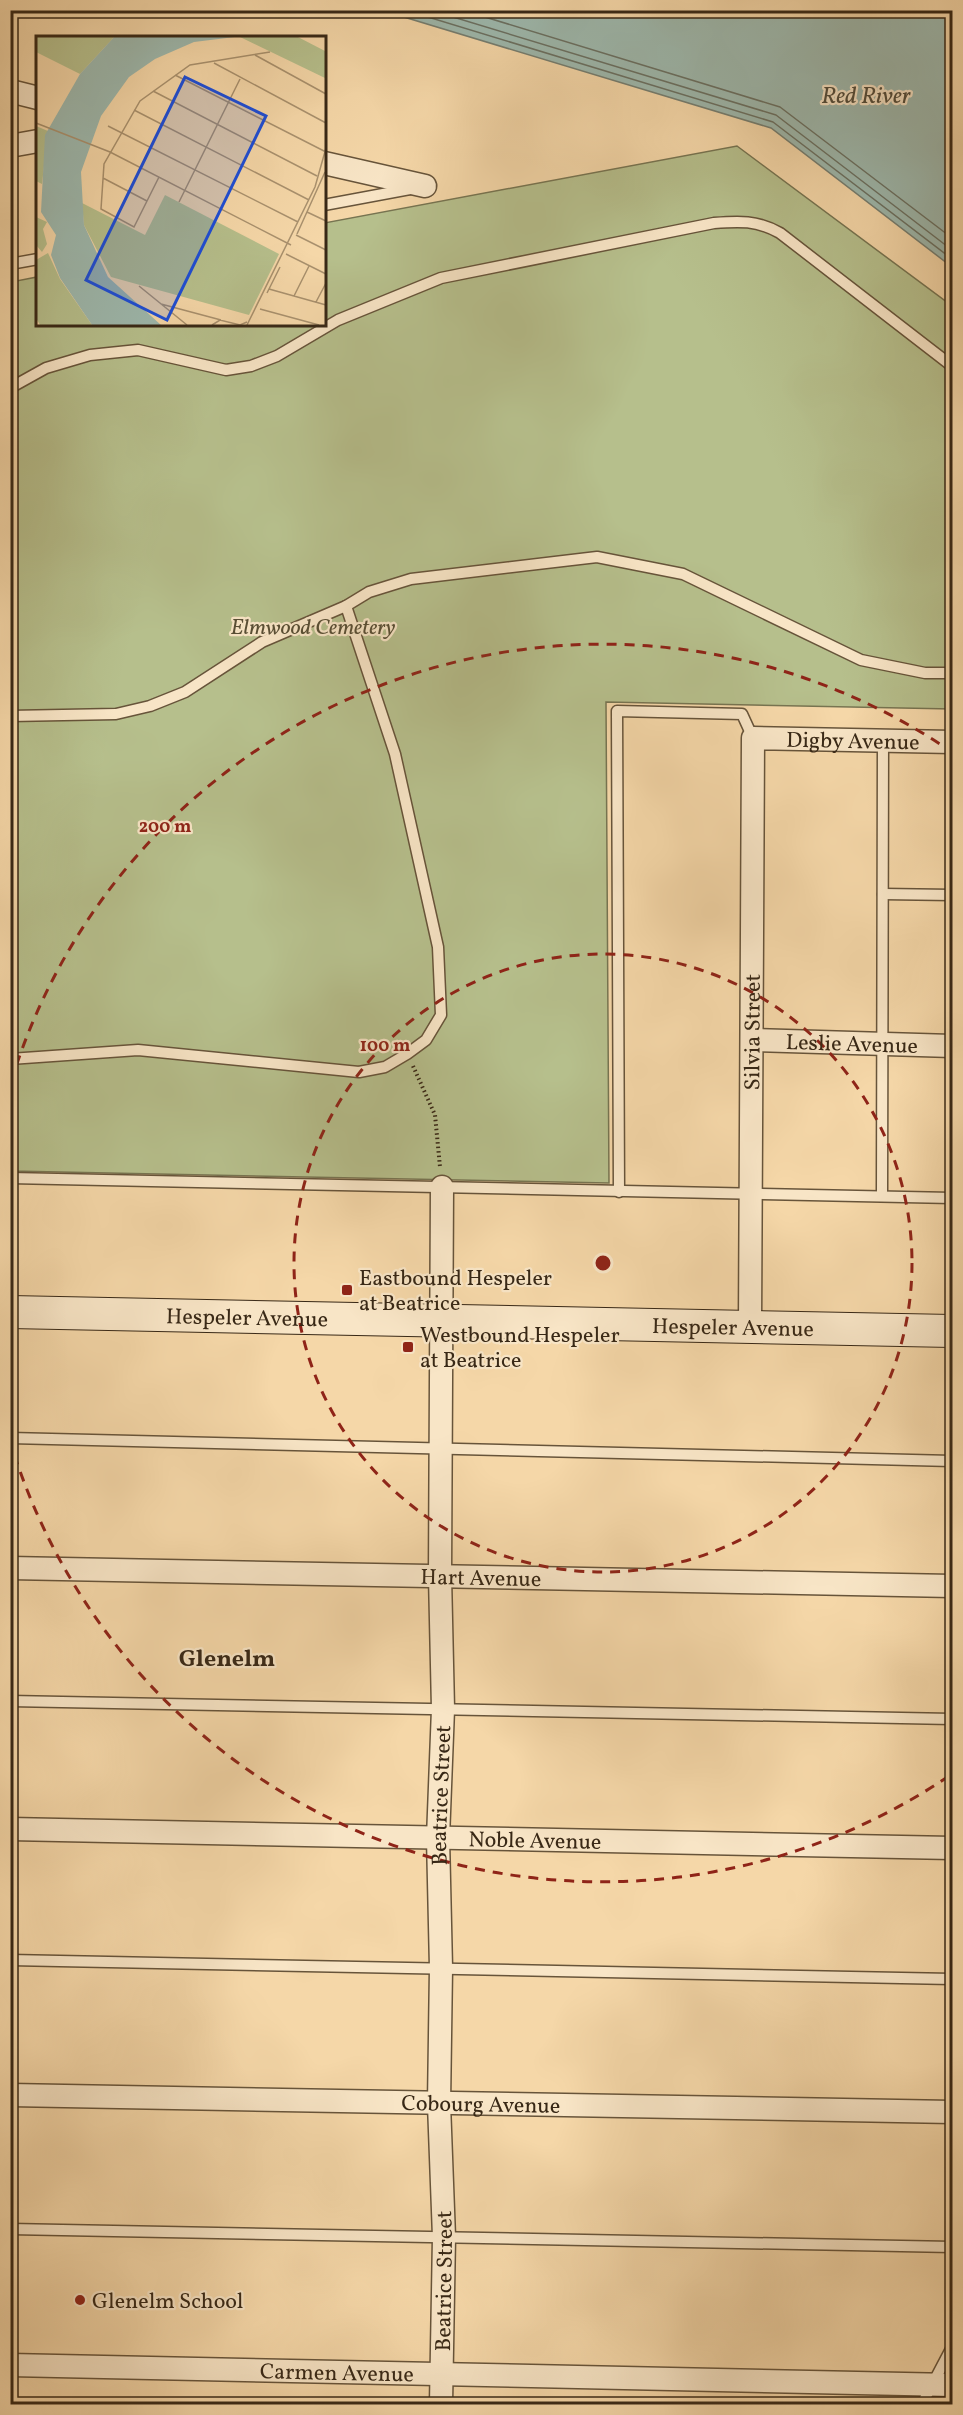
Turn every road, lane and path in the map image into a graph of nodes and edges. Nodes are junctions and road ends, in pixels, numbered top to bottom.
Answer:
1 (10, 91) edge
2 (36, 98) edge
3 (36, 141) edge
4 (10, 146) edge
5 (326, 164) edge
6 (425, 186) joint
7 (326, 205) edge
8 (36, 259) edge
9 (10, 264) edge
10 (952, 366) edge
11 (10, 388) edge
12 (346, 606) junction
13 (952, 673) edge
14 (10, 716) edge
15 (753, 738) junction
16 (883, 741) junction
17 (952, 742) edge
18 (883, 894) junction
19 (952, 895) edge
20 (752, 1040) junction
21 (883, 1044) junction
22 (952, 1046) edge
23 (407, 1054) junction
24 (10, 1059) edge
25 (10, 1178) edge
26 (442, 1187) junction
27 (619, 1192) junction
28 (751, 1194) junction
29 (882, 1196) junction
30 (952, 1198) edge
31 (10, 1312) edge
32 (440, 1321) junction
33 (750, 1326) junction
34 (952, 1331) edge
35 (10, 1438) edge
36 (440, 1448) junction
37 (952, 1461) edge
38 (10, 1568) edge
39 (440, 1576) junction
40 (952, 1586) edge
41 (10, 1701) edge
42 (443, 1709) junction
43 (952, 1719) edge
44 (10, 1829) edge
45 (438, 1838) junction
46 (952, 1848) edge
47 (10, 1960) edge
48 (441, 1968) junction
49 (952, 1979) edge
50 (10, 2095) edge
51 (439, 2104) junction
52 (952, 2112) edge
53 (10, 2229) edge
54 (444, 2237) junction
55 (952, 2247) edge
56 (952, 2347) edge
57 (10, 2365) edge
58 (442, 2374) junction
59 (935, 2392) edge
60 (441, 2404) edge

1 - 2 street
3 - 4 street
5 - 6 street
6 - 7 lane
8 - 9 lane
10 - 11 lane
12 - 13 lane
12 - 14 lane
12 - 23 lane
15 - 16 street, Digby Avenue
15 - 20 street, Silvia Street
15 - 27 lane
16 - 17 street, Digby Avenue
16 - 18 lane
18 - 19 lane
18 - 21 lane
20 - 21 street, Leslie Avenue
20 - 28 street, Silvia Street
21 - 22 street, Leslie Avenue
21 - 29 lane
23 - 24 lane
23 - 26 path
25 - 26 lane
26 - 27 lane
26 - 32 street, Beatrice Street
27 - 28 lane
28 - 29 lane
28 - 33 street, Silvia Street
29 - 30 lane
31 - 32 main road, Hespeler Avenue
32 - 33 main road, Hespeler Avenue
32 - 36 street, Beatrice Street
33 - 34 main road, Hespeler Avenue
35 - 36 lane
36 - 37 lane
36 - 39 street, Beatrice Street
38 - 39 street, Hart Avenue
39 - 40 street, Hart Avenue
39 - 42 street, Beatrice Street
41 - 42 lane
42 - 43 lane
42 - 45 street, Beatrice Street
44 - 45 street, Noble Avenue
45 - 46 street, Noble Avenue
45 - 48 street, Beatrice Street
47 - 48 lane
48 - 49 lane
48 - 51 street, Beatrice Street
50 - 51 street, Cobourg Avenue
51 - 52 street, Cobourg Avenue
51 - 54 street, Beatrice Street
53 - 54 lane
54 - 55 lane
54 - 58 street, Beatrice Street
56 - 59 lane
57 - 58 street, Carmen Avenue
58 - 59 street, Carmen Avenue
58 - 60 street, Beatrice Street

